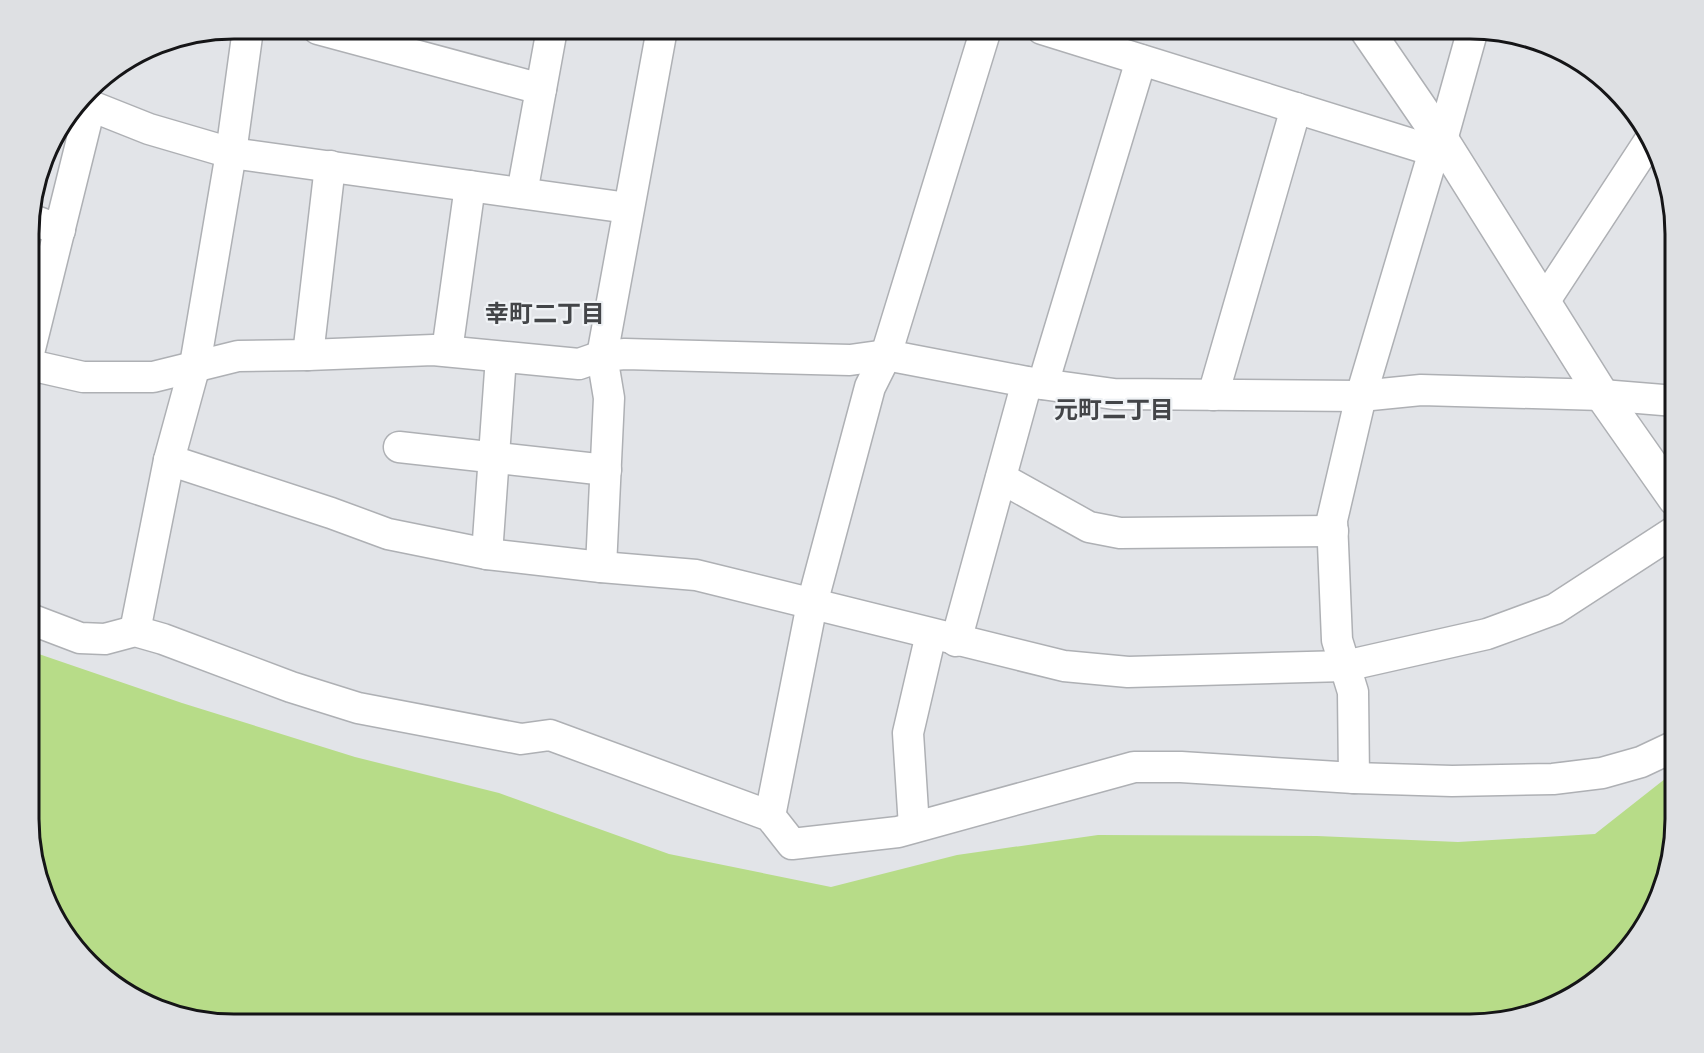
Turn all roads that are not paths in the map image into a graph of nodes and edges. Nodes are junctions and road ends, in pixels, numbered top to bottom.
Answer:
1 (247, 39) edge
2 (358, 39) edge
3 (550, 39) edge
4 (660, 39) edge
5 (983, 39) edge
6 (1076, 39) edge
7 (1373, 39) edge
8 (1470, 39) edge
9 (1141, 60) junction
10 (541, 89) junction
11 (86, 105) edge
12 (86, 107) edge
13 (1296, 108) junction
14 (1438, 145) junction
15 (1645, 148) edge
16 (231, 153) junction
17 (330, 166) junction
18 (470, 186) junction
19 (522, 194) junction
20 (628, 208) junction
21 (40, 223) edge
22 (60, 230) junction
23 (1544, 302) junction
24 (39, 313) edge
25 (447, 351) junction
26 (308, 355) junction
27 (886, 355) junction
28 (602, 356) junction
29 (501, 357) junction
30 (195, 365) junction
31 (39, 367) edge
32 (1035, 383) junction
33 (1214, 395) junction
34 (1602, 395) junction
35 (1361, 396) junction
36 (1665, 400) edge
37 (399, 447) dead end
38 (494, 458) junction
39 (169, 460) junction
40 (606, 470) junction
41 (1001, 478) junction
42 (1665, 485) edge
43 (1333, 531) junction
44 (1665, 538) edge
45 (487, 554) junction
46 (601, 567) junction
47 (812, 604) junction
48 (39, 622) edge
49 (135, 631) junction
50 (944, 637) junction
51 (1345, 666) junction
52 (1665, 751) edge
53 (1354, 778) junction
54 (770, 816) junction
55 (914, 827) junction

1 - 16 street
2 - 10 street
3 - 10 street
4 - 20 street
5 - 27 street
6 - 9 street
7 - 14 street
8 - 14 street
9 - 13 street
9 - 32 street
10 - 19 street
11 - 16 street
12 - 22 street
13 - 14 street
13 - 33 street
14 - 23 street
14 - 35 street
15 - 23 street
16 - 17 street
16 - 30 street
17 - 18 street
17 - 26 street
18 - 19 street
18 - 25 street
19 - 20 street
20 - 28 street
21 - 22 street
22 - 24 street
23 - 34 street
25 - 26 street
25 - 29 street
26 - 30 street
27 - 28 street
27 - 32 street
27 - 47 street
28 - 29 street
28 - 40 street
29 - 38 street
30 - 31 street
30 - 39 street
32 - 33 street
32 - 41 street
33 - 35 street
34 - 35 street
34 - 36 street
34 - 42 street
35 - 43 street
37 - 38 street
38 - 40 street
38 - 45 street
39 - 45 street
39 - 49 street
40 - 46 street
41 - 43 street
41 - 50 street
43 - 51 street
44 - 51 street
45 - 46 street
46 - 47 street
47 - 50 street
47 - 54 street
48 - 49 street
49 - 54 street
50 - 51 street
50 - 55 street
51 - 53 street
52 - 53 street
53 - 55 street
54 - 55 street

